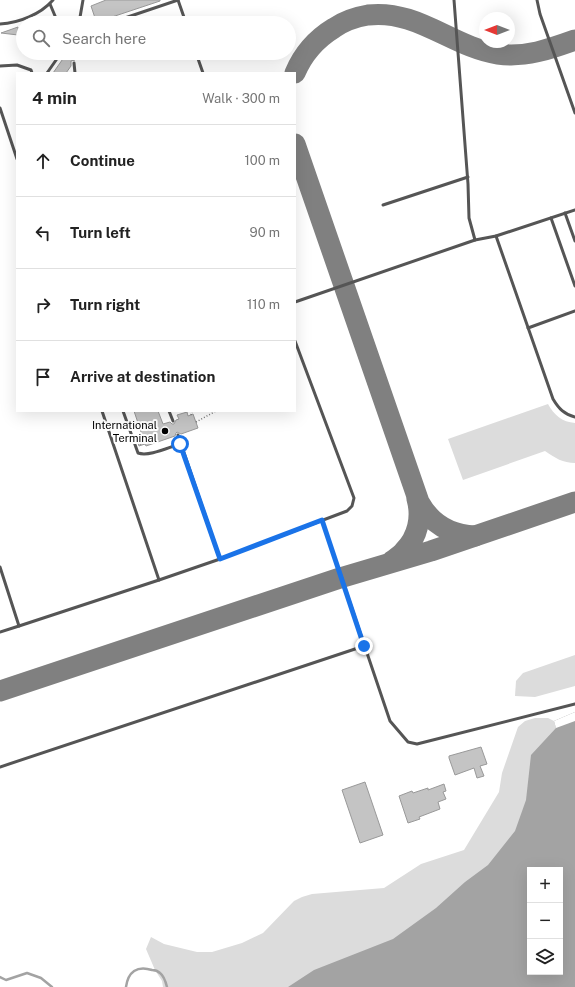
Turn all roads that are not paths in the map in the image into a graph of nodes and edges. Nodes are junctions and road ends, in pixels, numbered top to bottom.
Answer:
1 (53, 0) edge
2 (83, 0) edge
3 (178, 0) edge
4 (454, 0) edge
5 (537, 0) edge
6 (50, 4) junction
7 (32, 16) edge
8 (55, 16) edge
9 (80, 16) edge
10 (131, 16) edge
11 (184, 16) edge
12 (16, 21) edge
13 (0, 24) edge
14 (56, 60) edge
15 (198, 60) edge
16 (74, 63) dead end
17 (0, 66) edge
18 (32, 72) edge
19 (48, 72) edge
20 (76, 72) edge
21 (203, 72) edge
22 (0, 108) edge
23 (575, 113) edge
24 (16, 156) edge
25 (468, 177) junction
26 (383, 205) dead end
27 (575, 210) edge
28 (565, 213) junction
29 (551, 218) junction
30 (496, 236) junction
31 (476, 240) junction
32 (575, 241) edge
33 (575, 286) edge
34 (296, 302) edge
35 (575, 311) edge
36 (528, 328) junction
37 (296, 344) edge
38 (102, 412) edge
39 (122, 412) edge
40 (169, 412) edge
41 (575, 417) edge
42 (173, 421) dead end
43 (178, 435) dead end
44 (180, 444) junction
45 (322, 520) junction
46 (220, 559) junction
47 (0, 567) edge
48 (159, 580) junction
49 (19, 626) junction
50 (0, 632) edge
51 (364, 646) junction
52 (575, 704) edge
53 (0, 767) edge

1 - 6 lane
2 - 9 lane
3 - 10 lane
3 - 11 lane
4 - 25 lane
5 - 23 lane
6 - 7 lane
6 - 8 lane
12 - 13 lane
14 - 19 lane
15 - 21 lane
16 - 20 lane
17 - 18 lane
22 - 24 lane
25 - 26 lane
25 - 31 lane
27 - 28 lane
28 - 29 lane
28 - 32 lane
29 - 30 lane
29 - 33 lane
30 - 31 lane
30 - 36 lane
31 - 34 lane
35 - 36 lane
36 - 41 lane
37 - 45 lane
38 - 48 lane
39 - 44 lane
40 - 42 lane
43 - 44 lane
44 - 46 lane
45 - 46 lane
45 - 51 lane
46 - 48 lane
47 - 49 lane
48 - 49 lane
49 - 50 lane
51 - 52 lane
51 - 53 lane

